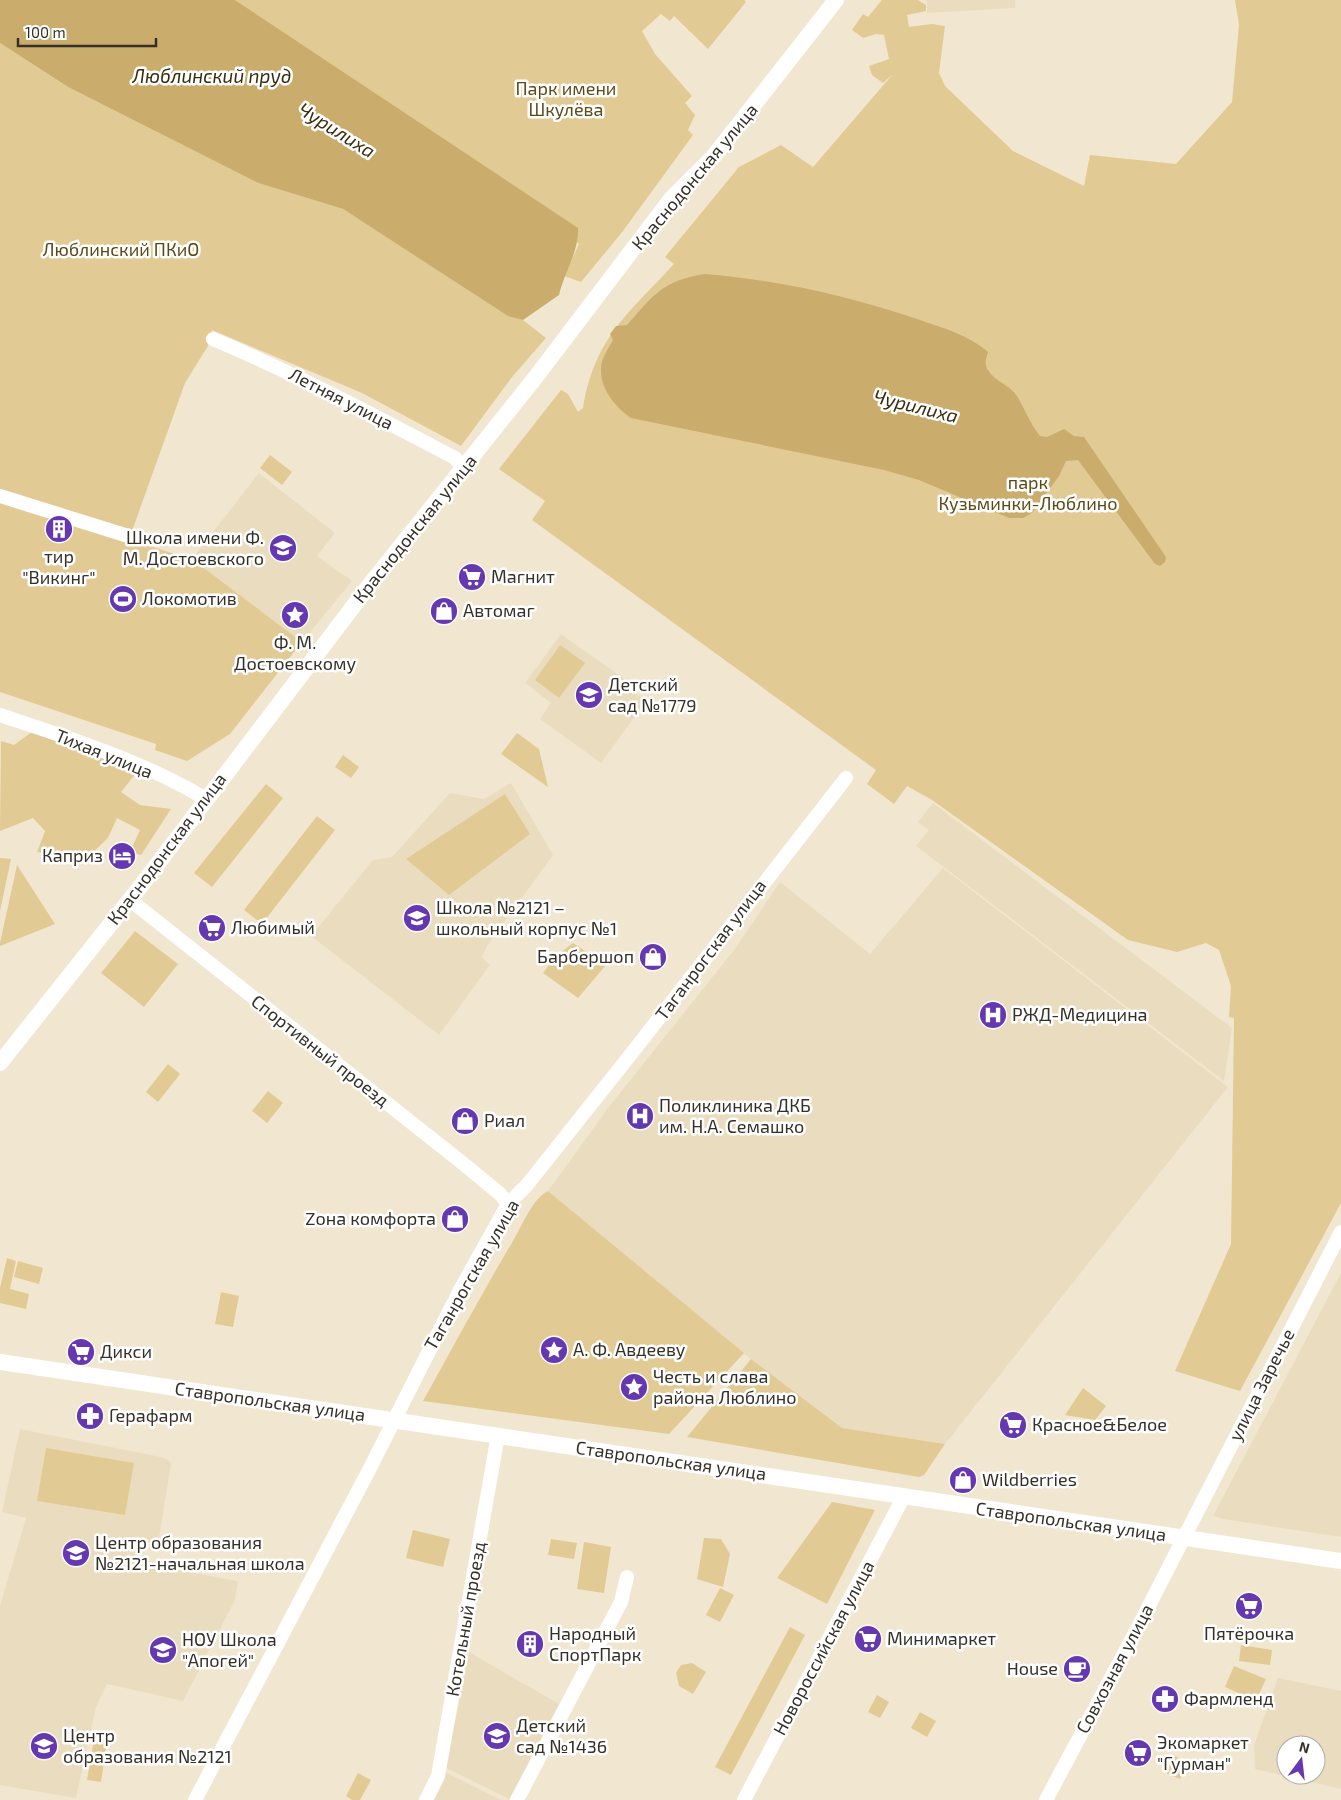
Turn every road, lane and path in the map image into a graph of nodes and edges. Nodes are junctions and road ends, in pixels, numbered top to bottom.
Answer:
1 (836, 0) edge
2 (213, 339) dead end
3 (464, 468) junction
4 (0, 496) edge
5 (125, 535) dead end
6 (0, 715) edge
7 (846, 778) dead end
8 (206, 799) junction
9 (130, 900) junction
10 (0, 1063) edge
11 (508, 1204) junction
12 (1341, 1232) edge
13 (0, 1362) edge
14 (394, 1420) junction
15 (498, 1435) junction
16 (904, 1496) junction
17 (1184, 1538) junction
18 (1341, 1561) edge
19 (628, 1576) dead end
20 (195, 1800) edge
21 (426, 1800) edge
22 (517, 1800) edge
23 (744, 1800) edge
24 (1046, 1800) edge

1 - 3 main road, Краснодонская улица
2 - 3 street, Летняя улица
3 - 8 main road, Краснодонская улица
4 - 5 street
6 - 8 street, Тихая улица
7 - 11 street, Таганрогская улица
8 - 9 main road, Краснодонская улица
9 - 10 main road, Краснодонская улица
9 - 11 street, Спортивный проезд
11 - 14 street, Таганрогская улица
12 - 17 street, улица Заречье
13 - 14 main road, Ставропольская улица
14 - 15 main road, Ставропольская улица
14 - 20 street, Таганрогская улица
15 - 16 main road, Ставропольская улица
15 - 21 street, Котельный проезд
16 - 17 main road, Ставропольская улица
16 - 23 street, Новороссийская улица
17 - 18 main road, Ставропольская улица
17 - 24 street, Совхозная улица
19 - 22 street

